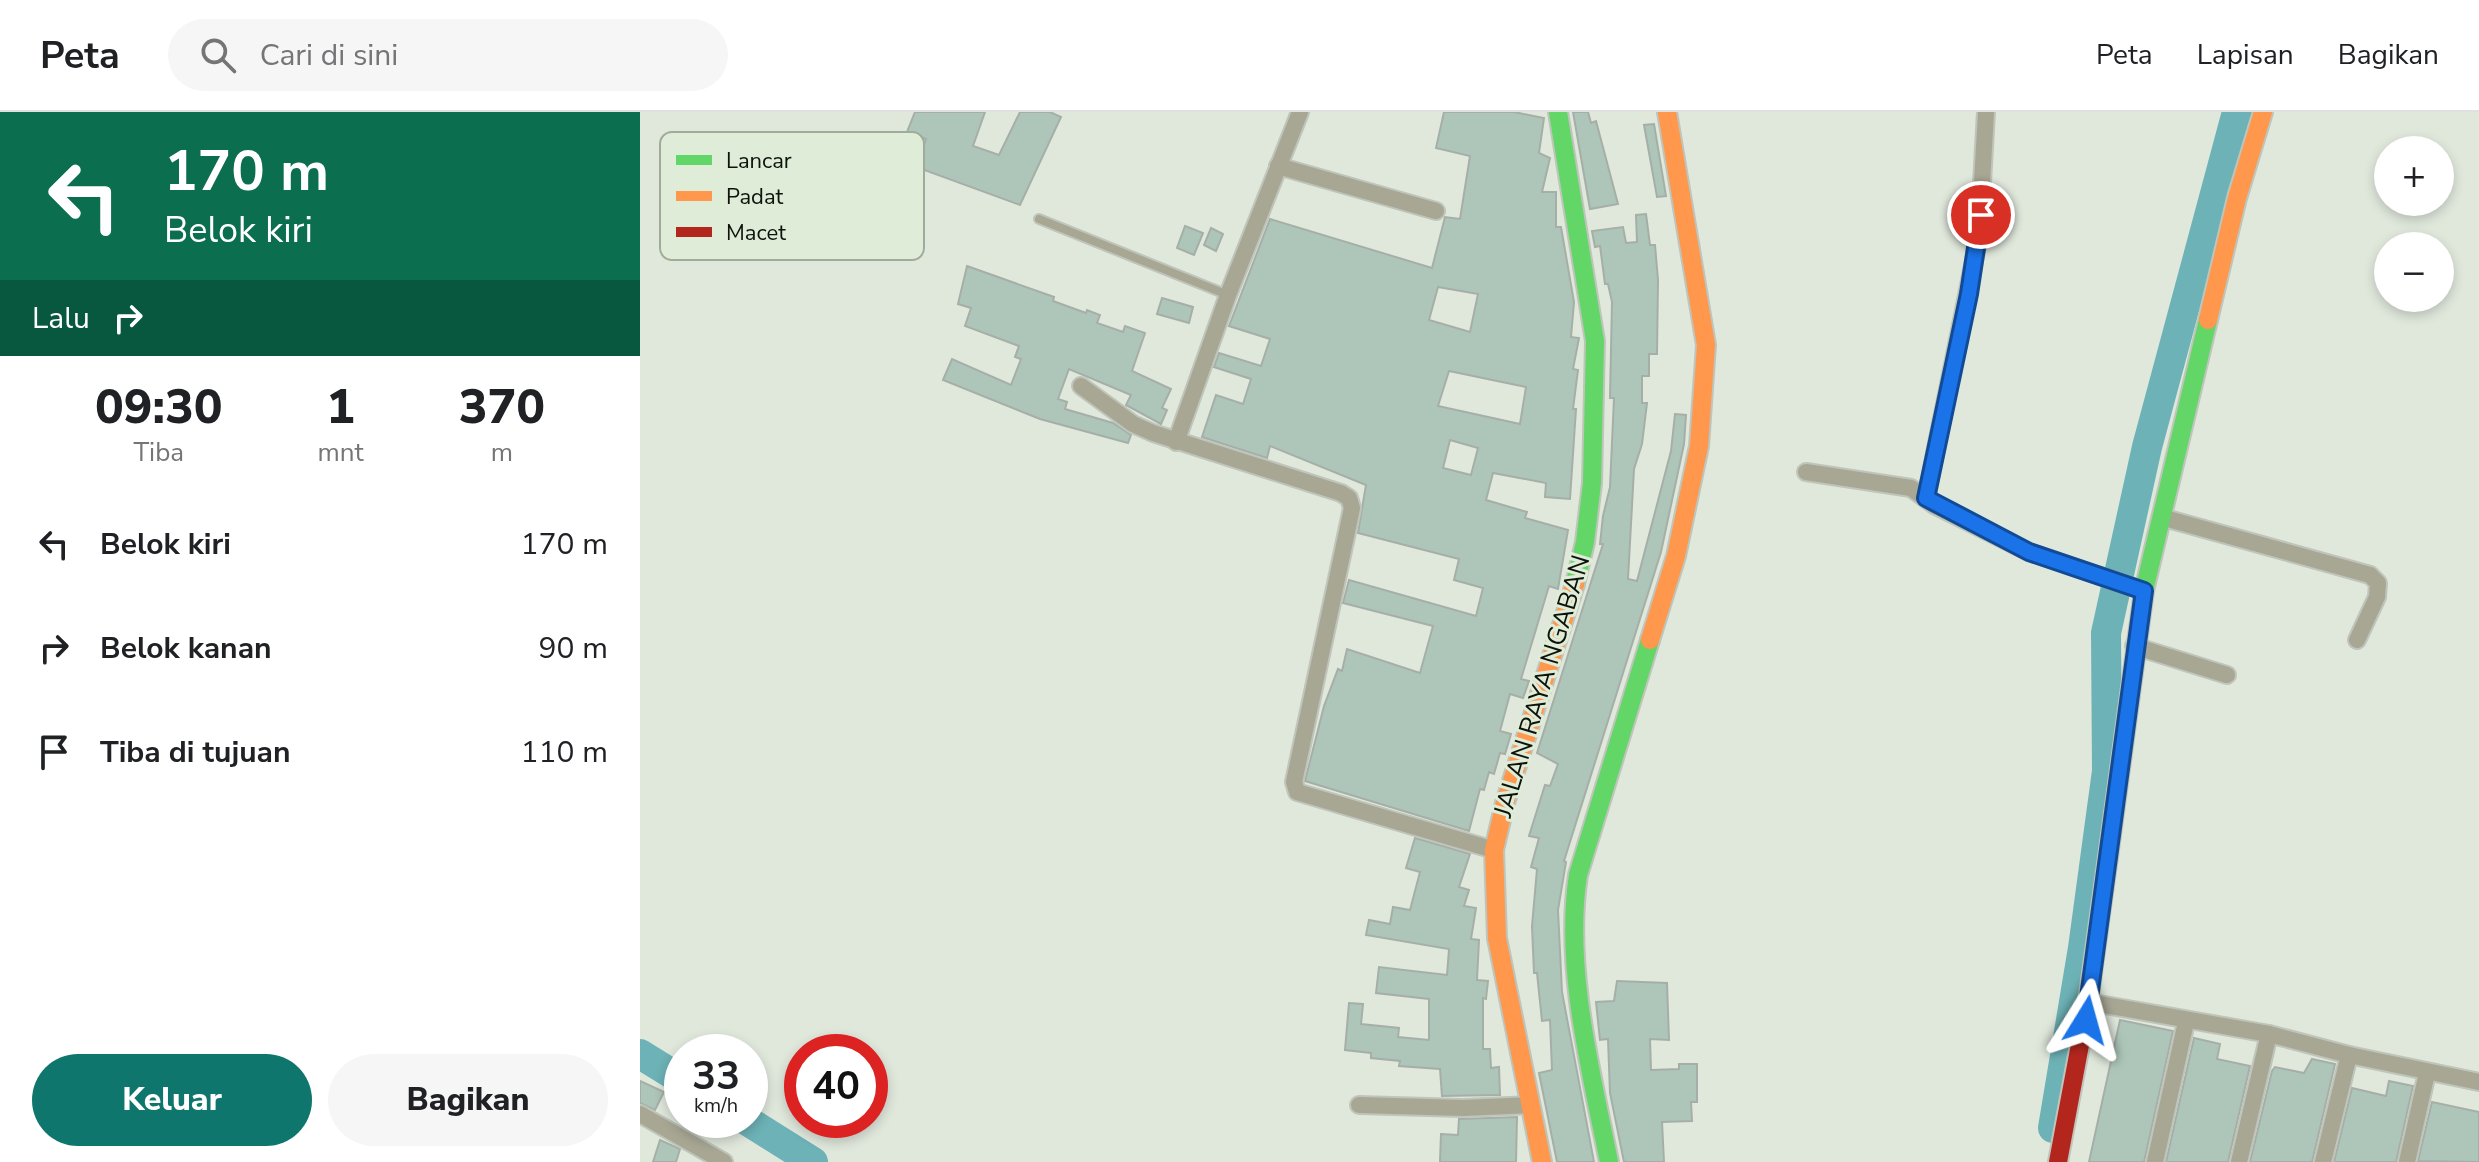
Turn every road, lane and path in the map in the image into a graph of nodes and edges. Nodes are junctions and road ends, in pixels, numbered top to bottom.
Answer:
1 (1300, 112) edge
2 (1558, 112) edge
3 (1667, 112) edge
4 (1986, 112) edge
5 (2263, 112) edge
6 (1278, 166) junction
7 (1436, 211) dead end
8 (1039, 219) dead end
9 (1228, 295) junction
10 (1081, 386) dead end
11 (1176, 442) junction
12 (1806, 472) dead end
13 (1926, 498) junction
14 (2161, 517) junction
15 (2144, 591) junction
16 (2357, 640) dead end
17 (2134, 646) junction
18 (2227, 675) dead end
19 (1494, 850) junction
20 (2088, 1002) junction
21 (2186, 1022) junction
22 (2269, 1034) junction
23 (2349, 1055) junction
24 (2427, 1073) junction
25 (2479, 1082) edge
26 (1359, 1105) dead end
27 (1530, 1105) junction
28 (640, 1114) edge
29 (724, 1162) edge
30 (1542, 1162) edge
31 (1609, 1162) edge
32 (2058, 1162) edge
33 (2155, 1162) edge
34 (2239, 1162) edge
35 (2323, 1162) edge
36 (2407, 1162) edge

1 - 6 street
2 - 19 street, JALAN RAYA NGABAN
3 - 31 street
4 - 13 street
5 - 14 street
6 - 7 street
6 - 9 street
8 - 9 lane
9 - 11 street
10 - 11 street
11 - 19 street
12 - 13 street
13 - 15 street
14 - 15 street
14 - 16 street
15 - 17 street
17 - 18 street
17 - 20 street
19 - 27 street, JALAN RAYA NGABAN
20 - 21 street
20 - 32 street
21 - 22 street
21 - 33 street
22 - 23 street
22 - 34 street
23 - 24 street
23 - 35 street
24 - 25 street
24 - 36 street
26 - 27 street
27 - 30 street, JALAN RAYA NGABAN
28 - 29 street

